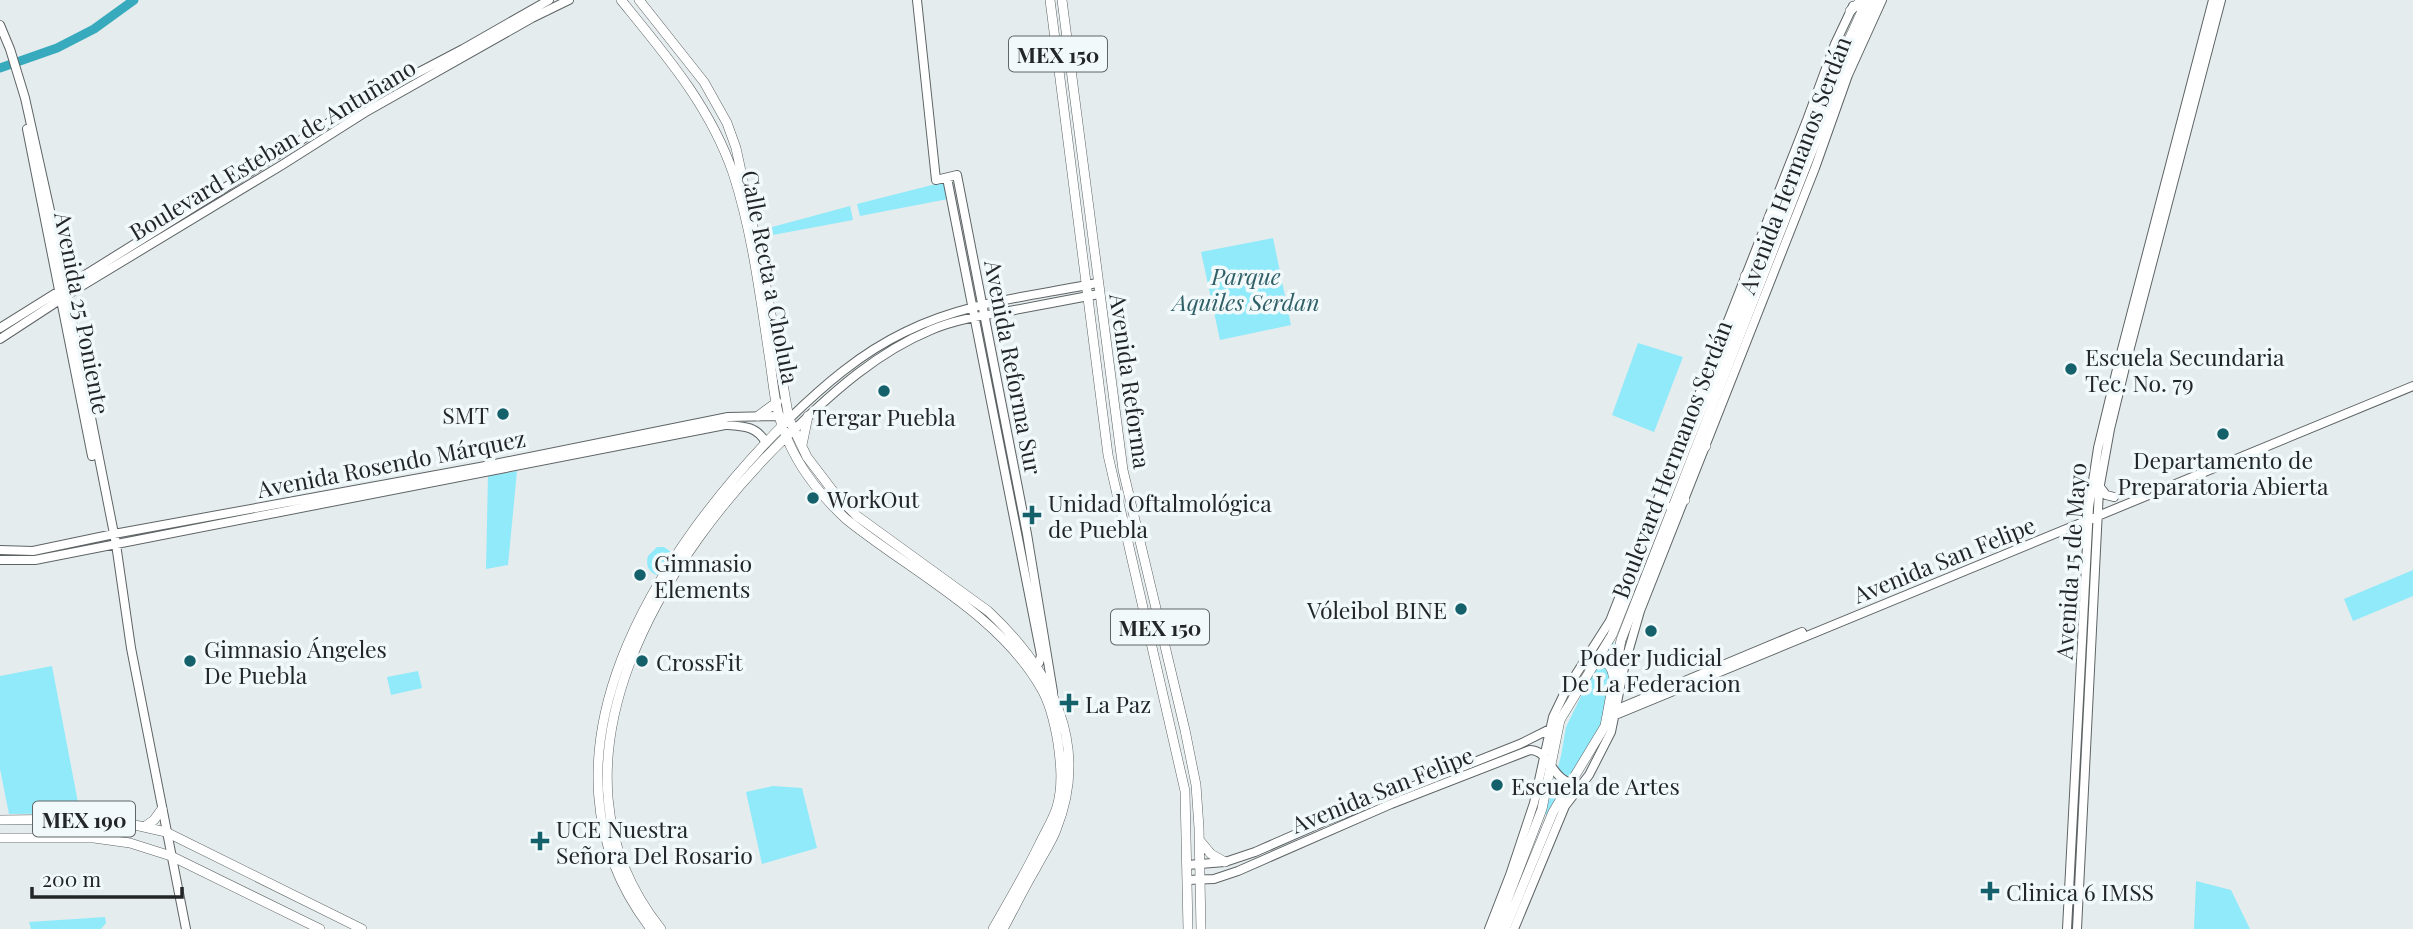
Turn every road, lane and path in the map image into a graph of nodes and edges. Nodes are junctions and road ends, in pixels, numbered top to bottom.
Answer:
1 (549, 0) edge
2 (569, 0) edge
3 (621, 0) edge
4 (639, 0) edge
5 (916, 0) edge
6 (1050, 0) edge
7 (1062, 0) edge
8 (1856, 0) edge
9 (1862, 0) edge
10 (1867, 0) edge
11 (1875, 0) edge
12 (1882, 0) edge
13 (2213, 0) edge
14 (2221, 0) edge
15 (1850, 11) junction
16 (0, 24) edge
17 (0, 35) edge
18 (8, 50) junction
19 (1830, 72) junction
20 (1818, 104) junction
21 (947, 178) junction
22 (1788, 208) junction
23 (1767, 222) junction
24 (1745, 276) junction
25 (1097, 283) junction
26 (1086, 291) junction
27 (64, 293) junction
28 (1099, 294) junction
29 (1744, 302) junction
30 (984, 311) junction
31 (1749, 312) junction
32 (973, 313) junction
33 (1751, 327) junction
34 (0, 328) edge
35 (0, 339) edge
36 (2413, 380) edge
37 (1730, 382) junction
38 (2413, 386) edge
39 (777, 402) junction
40 (1710, 409) junction
41 (758, 416) junction
42 (808, 416) junction
43 (783, 420) junction
44 (790, 433) junction
45 (766, 443) junction
46 (1706, 446) junction
47 (776, 448) junction
48 (798, 450) junction
49 (1686, 470) junction
50 (2100, 486) junction
51 (2114, 497) dead end
52 (1685, 500) junction
53 (1671, 506) junction
54 (2093, 515) junction
55 (113, 542) junction
56 (0, 550) edge
57 (0, 560) edge
58 (1036, 664) junction
59 (1589, 669) junction
60 (1613, 677) junction
61 (1574, 678) junction
62 (1053, 692) junction
63 (1612, 714) junction
64 (1560, 720) junction
65 (1549, 730) junction
66 (1544, 755) junction
67 (1494, 759) junction
68 (1550, 767) junction
69 (1576, 784) junction
70 (162, 809) junction
71 (0, 820) edge
72 (144, 827) junction
73 (166, 832) junction
74 (0, 838) edge
75 (1200, 841) junction
76 (1521, 854) junction
77 (171, 856) junction
78 (1225, 862) junction
79 (1199, 864) junction
80 (1187, 865) junction
81 (1187, 880) junction
82 (1200, 880) junction
83 (186, 929) edge
84 (320, 929) edge
85 (362, 929) edge
86 (651, 929) edge
87 (661, 929) edge
88 (993, 929) edge
89 (1003, 929) edge
90 (1188, 929) edge
91 (1201, 929) edge
92 (1489, 929) edge
93 (1496, 929) edge
94 (1505, 929) edge
95 (1514, 929) edge
96 (2067, 929) edge
97 (2077, 929) edge

1 - 27 main road, Boulevard Esteban de Antuñano
2 - 27 main road, Boulevard Esteban de Antuñano
3 - 39 main road, Calle Recta a Cholula
4 - 43 main road, Calle Recta a Cholula
5 - 21 main road
6 - 26 main road, Avenida Reforma / MEX 150
7 - 25 main road, Avenida Reforma / MEX 150
8 - 15 main road, Avenida Hermanos Serdán
9 - 15 main road
10 - 19 main road, Boulevard Hermanos Serdán
11 - 22 main road, Boulevard Hermanos Serdán
12 - 22 main road, Avenida Hermanos Serdán
13 - 54 main road, Avenida 15 de Mayo
14 - 50 main road, Avenida 15 de Mayo
15 - 19 main road, Avenida Hermanos Serdán
16 - 18 main road
17 - 18 main road
18 - 27 main road, Avenida 25 Poniente
19 - 20 main road, Boulevard Hermanos Serdán
20 - 22 main road, Boulevard Hermanos Serdán
20 - 23 main road, Avenida Hermanos Serdán
21 - 30 main road, Avenida Reforma Sur
21 - 32 main road, Avenida Reforma Sur
22 - 23 main road
22 - 29 main road, Boulevard Hermanos Serdán
22 - 31 main road, Boulevard Hermanos Serdán
22 - 33 main road, Avenida Hermanos Serdán
23 - 24 main road, Avenida Hermanos Serdán
24 - 29 main road
24 - 61 main road, Avenida Hermanos Serdán
25 - 26 main road
25 - 28 main road, Avenida Reforma / MEX 150
26 - 28 main road
26 - 30 main road
26 - 80 main road, Avenida Reforma / MEX 150
27 - 34 main road, Boulevard Esteban de Antuñano
27 - 35 main road, Boulevard Esteban de Antuñano
27 - 55 main road, Avenida 25 Poniente
28 - 75 main road, Avenida Reforma / MEX 150
29 - 59 main road, Boulevard Hermanos Serdán
30 - 32 main road
30 - 62 main road, Avenida Reforma Sur
31 - 33 main road
31 - 40 main road, Boulevard Hermanos Serdán
32 - 42 main road
32 - 43 main road
32 - 58 main road, Avenida Reforma Sur
33 - 37 main road, Avenida Hermanos Serdán
36 - 54 main road, Avenida San Felipe
37 - 40 main road
37 - 46 main road, Avenida Hermanos Serdán
38 - 54 main road, Avenida San Felipe
39 - 41 main road
39 - 43 main road, Calle Recta a Cholula
40 - 49 main road, Boulevard Hermanos Serdán
41 - 43 main road, Avenida Rosendo Márquez
41 - 55 main road, Avenida Rosendo Márquez
42 - 44 main road
42 - 48 main road
43 - 44 main road
43 - 45 main road
44 - 47 main road
44 - 48 main road
45 - 55 main road, Avenida Rosendo Márquez
45 - 86 main road
46 - 49 main road
46 - 52 main road, Avenida Hermanos Serdán
47 - 48 main road
47 - 87 main road
48 - 58 main road
48 - 88 main road
49 - 53 main road, Boulevard Hermanos Serdán
50 - 51 main road
50 - 54 main road, Avenida 15 de Mayo
52 - 53 main road
52 - 63 main road, Avenida Hermanos Serdán
53 - 60 main road, Boulevard Hermanos Serdán
54 - 63 main road, Avenida San Felipe
54 - 96 main road, Avenida 15 de Mayo
54 - 97 main road, Avenida 15 de Mayo
55 - 56 main road, Avenida Rosendo Márquez
55 - 57 main road, Avenida Rosendo Márquez
55 - 70 main road, Avenida 25 Poniente
58 - 62 main road
59 - 60 main road
59 - 61 main road
59 - 64 main road, Boulevard Hermanos Serdán
60 - 63 main road, Boulevard Hermanos Serdán
61 - 65 main road, Avenida Hermanos Serdán
62 - 89 main road
63 - 69 main road, Boulevard Hermanos Serdán
64 - 65 main road, Avenida San Felipe
64 - 68 main road, Boulevard Hermanos Serdán
65 - 66 main road, Avenida Hermanos Serdán
65 - 67 main road, Avenida San Felipe
66 - 67 main road, Avenida San Felipe
66 - 68 main road
66 - 76 main road, Avenida Hermanos Serdán
67 - 78 main road, Avenida San Felipe
67 - 82 main road, Avenida San Felipe
68 - 69 main road
68 - 76 main road, Boulevard Hermanos Serdán
69 - 94 main road, Boulevard Hermanos Serdán
69 - 95 main road
70 - 72 main road
70 - 73 main road, Avenida 25 Poniente
71 - 72 main road, MEX 190
72 - 73 main road, MEX 190
73 - 77 main road, Avenida 25 Poniente
73 - 85 main road, MEX 190
74 - 77 main road, MEX 190
75 - 78 main road
75 - 79 main road, Avenida Reforma / MEX 150
76 - 92 main road, Avenida Hermanos Serdán
76 - 93 main road, Boulevard Hermanos Serdán
77 - 83 main road, Avenida 25 Poniente
77 - 84 main road, MEX 190
78 - 79 main road, Avenida San Felipe
79 - 80 main road, Avenida San Felipe
79 - 82 main road, Avenida Reforma / MEX 150
80 - 81 main road, Avenida Reforma / MEX 150
81 - 82 main road, Avenida San Felipe
81 - 90 main road, Avenida Reforma / MEX 150
82 - 91 main road, Avenida Reforma / MEX 150

